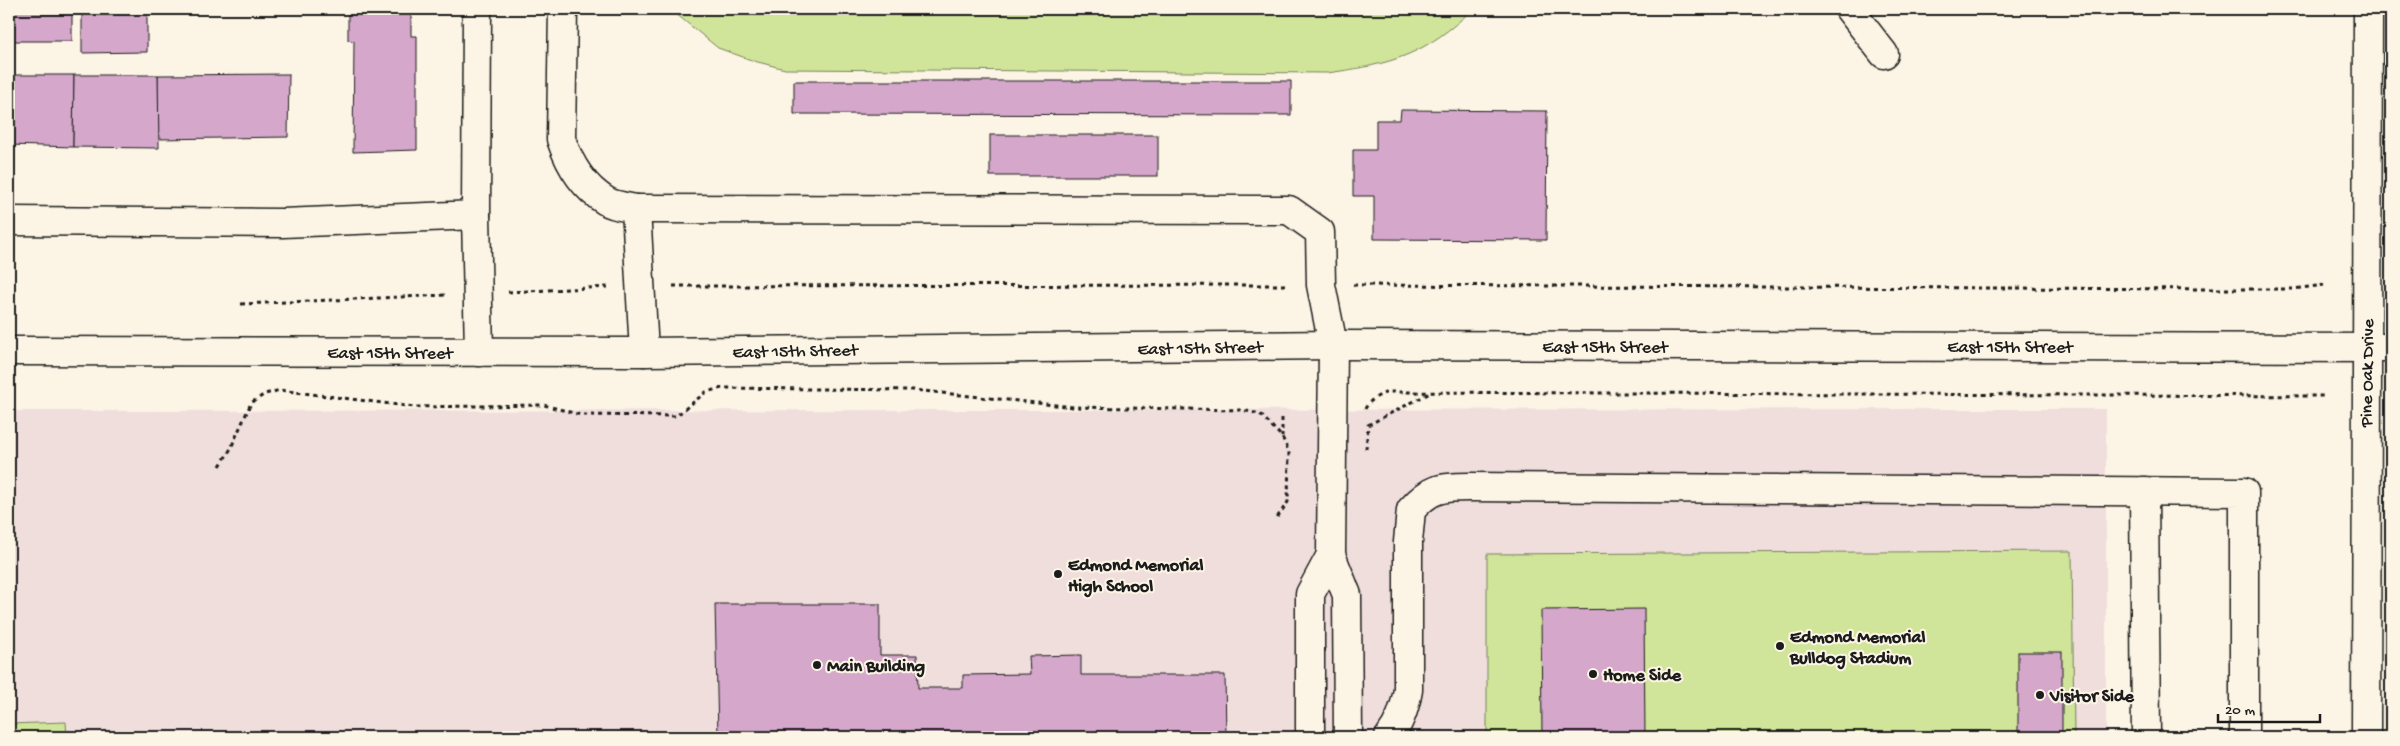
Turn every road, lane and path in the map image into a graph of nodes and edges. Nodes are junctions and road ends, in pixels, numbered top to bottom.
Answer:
1 (477, 9) edge
2 (563, 9) edge
3 (1849, 9) edge
4 (2368, 9) edge
5 (1884, 54) dead end
6 (636, 209) junction
7 (476, 215) junction
8 (9, 221) edge
9 (1321, 285) junction
10 (2324, 285) dead end
11 (642, 286) junction
12 (477, 293) junction
13 (241, 304) dead end
14 (1333, 345) junction
15 (2379, 348) edge
16 (9, 351) edge
17 (478, 352) junction
18 (644, 352) junction
19 (2324, 396) dead end
20 (1364, 412) dead end
21 (1282, 418) dead end
22 (1282, 437) junction
23 (220, 466) dead end
24 (2144, 491) junction
25 (1276, 519) dead end
26 (1331, 555) junction
27 (1310, 737) edge
28 (1348, 737) edge
29 (1389, 737) edge
30 (2146, 737) edge
31 (2244, 737) edge
32 (2366, 737) edge

1 - 7 main road
2 - 6 main road
3 - 5 main road
4 - 15 main road, Pine Oak Drive
6 - 9 main road
6 - 11 main road
7 - 8 main road
7 - 12 main road
9 - 10 path
9 - 11 path
9 - 14 main road
11 - 12 path
11 - 18 main road
12 - 13 path
12 - 17 main road
14 - 15 main road, East 15th Street
14 - 18 main road, East 15th Street
14 - 26 main road
15 - 32 main road, Pine Oak Drive
16 - 17 main road, East 15th Street
17 - 18 main road, East 15th Street
19 - 20 path
21 - 22 path
22 - 23 path
22 - 25 path
24 - 29 main road
24 - 30 main road
24 - 31 main road
26 - 27 main road
26 - 28 main road

